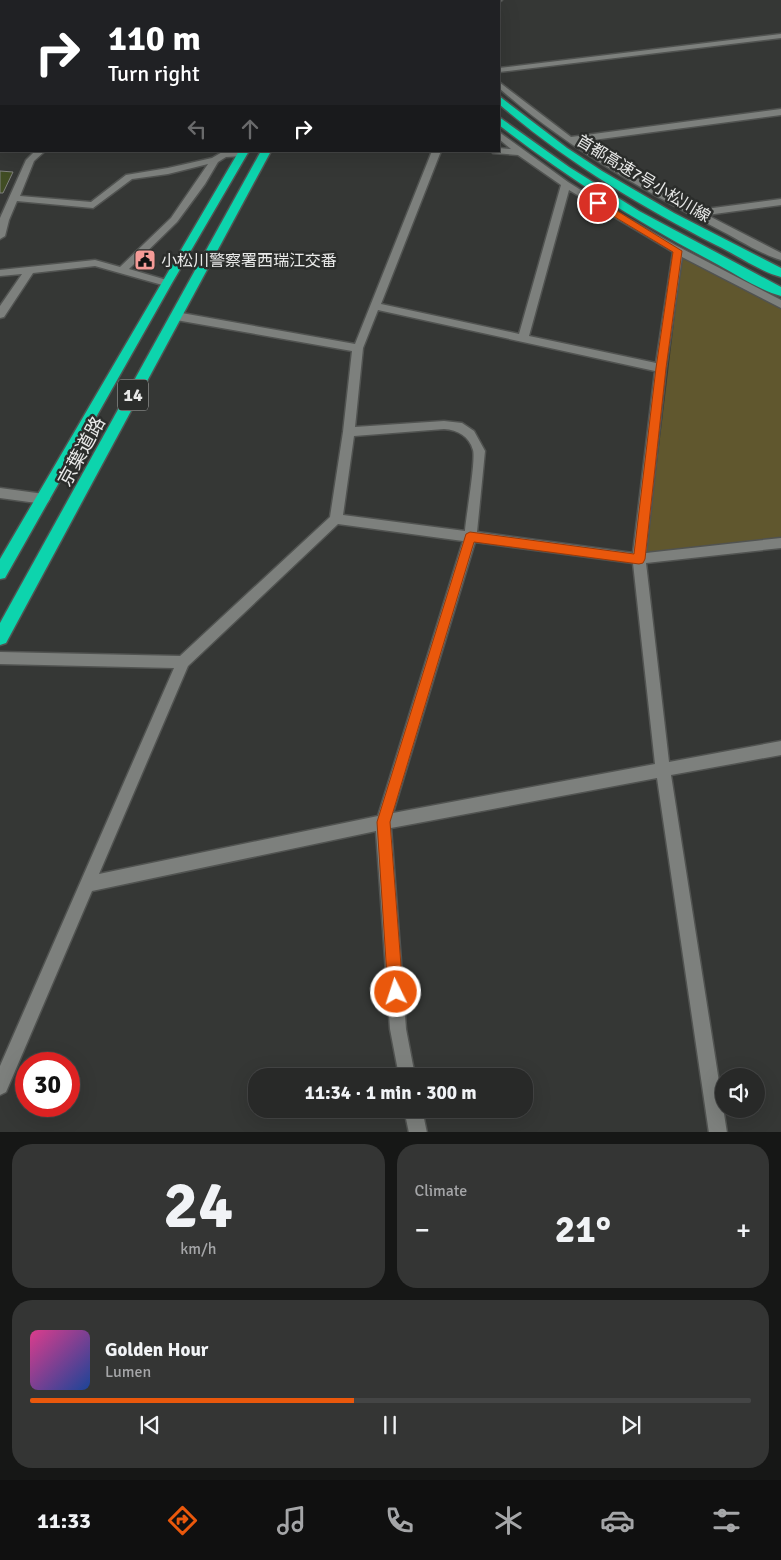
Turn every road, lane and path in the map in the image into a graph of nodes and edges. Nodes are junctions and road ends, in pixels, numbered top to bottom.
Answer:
1 (781, 36) edge
2 (500, 70) edge
3 (500, 85) edge
4 (500, 100) edge
5 (781, 112) edge
6 (500, 121) edge
7 (500, 136) edge
8 (570, 140) junction
9 (500, 151) edge
10 (40, 152) edge
11 (243, 152) edge
12 (265, 152) edge
13 (437, 152) edge
14 (520, 152) junction
15 (215, 160) junction
16 (566, 184) junction
17 (14, 198) junction
18 (781, 202) edge
19 (699, 213) junction
20 (2, 220) edge
21 (0, 236) edge
22 (678, 251) junction
23 (781, 257) edge
24 (31, 269) junction
25 (121, 270) junction
26 (781, 272) edge
27 (0, 273) edge
28 (166, 283) junction
29 (781, 292) edge
30 (781, 304) edge
31 (375, 306) junction
32 (0, 314) edge
33 (176, 316) junction
34 (523, 339) junction
35 (358, 348) junction
36 (661, 368) junction
37 (349, 432) junction
38 (0, 493) edge
39 (44, 499) junction
40 (336, 519) junction
41 (470, 537) junction
42 (781, 543) edge
43 (639, 559) junction
44 (0, 573) edge
45 (0, 638) edge
46 (0, 658) edge
47 (182, 662) junction
48 (781, 748) edge
49 (664, 770) junction
50 (383, 822) junction
51 (87, 884) junction
52 (405, 1068) edge
53 (0, 1086) edge
54 (415, 1118) edge
55 (418, 1132) edge
56 (718, 1132) edge

1 - 2 street
3 - 8 street
4 - 26 highway, 首都高速7号小松川線
5 - 8 street
6 - 29 highway, 首都高速7号小松川線
7 - 14 street
8 - 19 street
9 - 14 street
10 - 17 street
11 - 15 street
11 - 28 highway, 京葉道路 / 14
12 - 33 highway, 京葉道路 / 14
13 - 31 street
14 - 16 street
15 - 17 street
15 - 25 street
16 - 22 street
16 - 34 street
17 - 20 street
18 - 19 street
19 - 23 street
20 - 21 street
22 - 30 street
22 - 36 street
24 - 25 street
24 - 27 street
24 - 32 street
25 - 28 street
28 - 39 highway, 京葉道路 / 14
31 - 34 street
31 - 35 street
33 - 35 street
33 - 45 highway, 京葉道路 / 14
34 - 36 street
35 - 37 street
36 - 43 street
37 - 40 street
37 - 41 street
38 - 39 street
39 - 44 highway, 京葉道路 / 14
40 - 41 street
40 - 47 street
41 - 43 street
41 - 50 street
42 - 43 street
43 - 49 street
46 - 47 street
47 - 51 street
48 - 49 street
49 - 50 street
49 - 56 street
50 - 51 street
50 - 52 street
51 - 53 street
54 - 55 street

